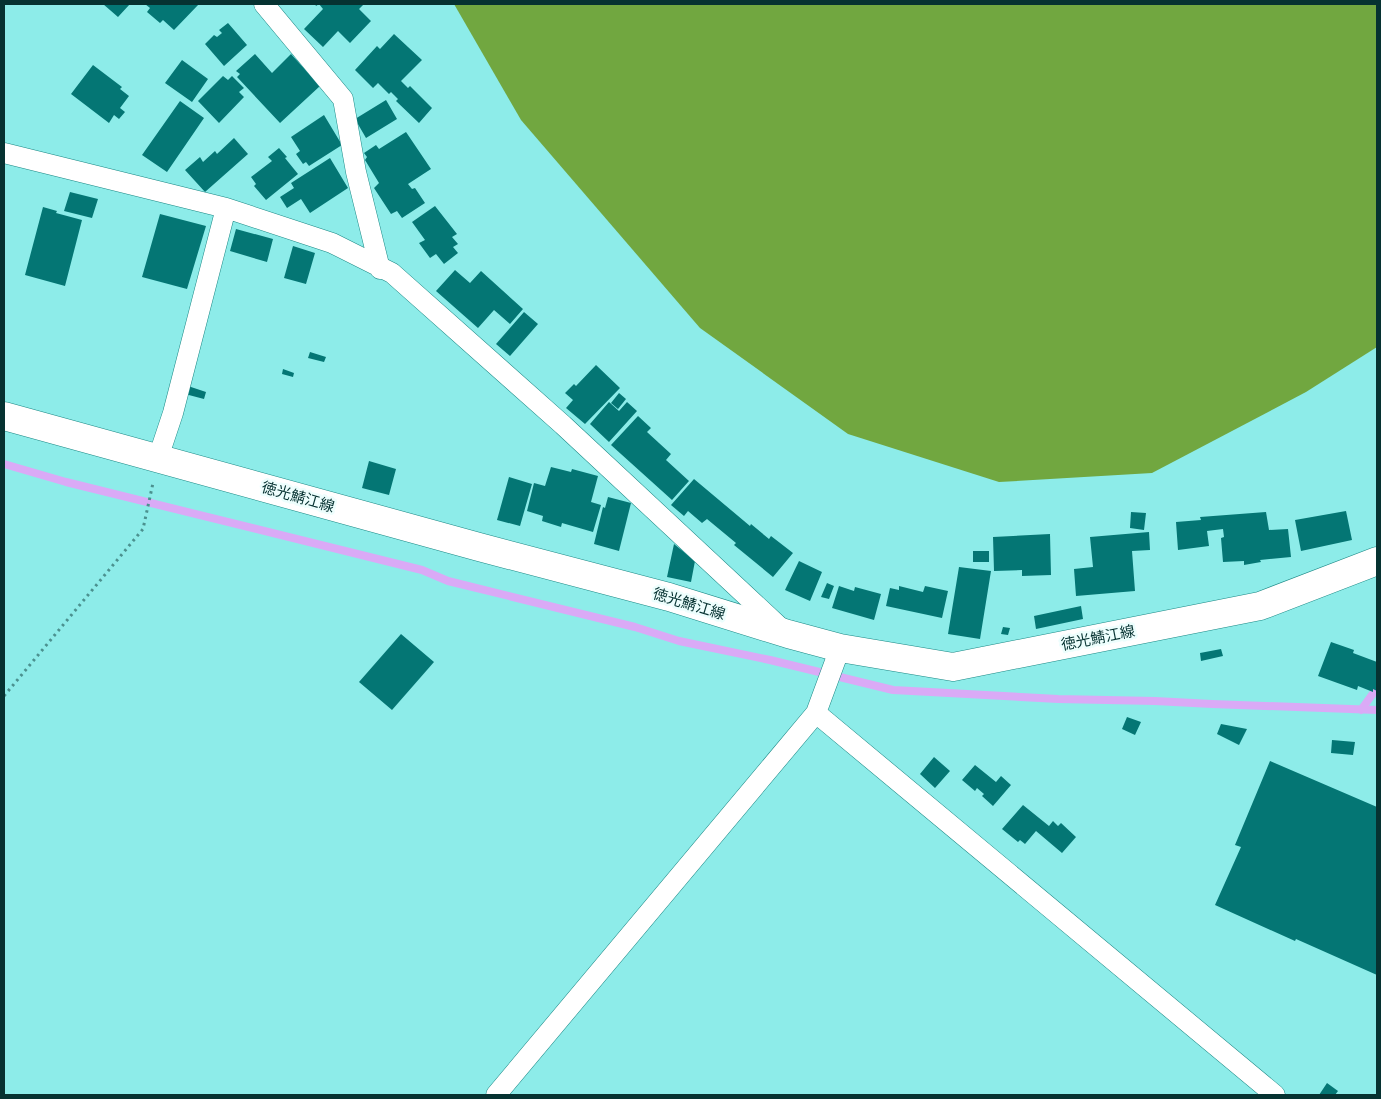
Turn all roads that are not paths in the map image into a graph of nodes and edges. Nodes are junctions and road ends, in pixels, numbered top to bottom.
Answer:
1 (264, 4) edge
2 (4, 154) edge
3 (226, 208) junction
4 (380, 269) junction
5 (4, 416) edge
6 (158, 458) junction
7 (1377, 561) edge
8 (788, 634) junction
9 (840, 648) junction
10 (816, 713) junction
11 (496, 1095) edge
12 (1275, 1095) edge

1 - 4 street
2 - 3 street
3 - 4 street
3 - 6 street
4 - 8 street
5 - 6 main road, 徳光鯖江線
6 - 8 main road, 徳光鯖江線
7 - 9 main road, 徳光鯖江線
8 - 9 main road, 徳光鯖江線
9 - 10 street
10 - 11 street
10 - 12 street

